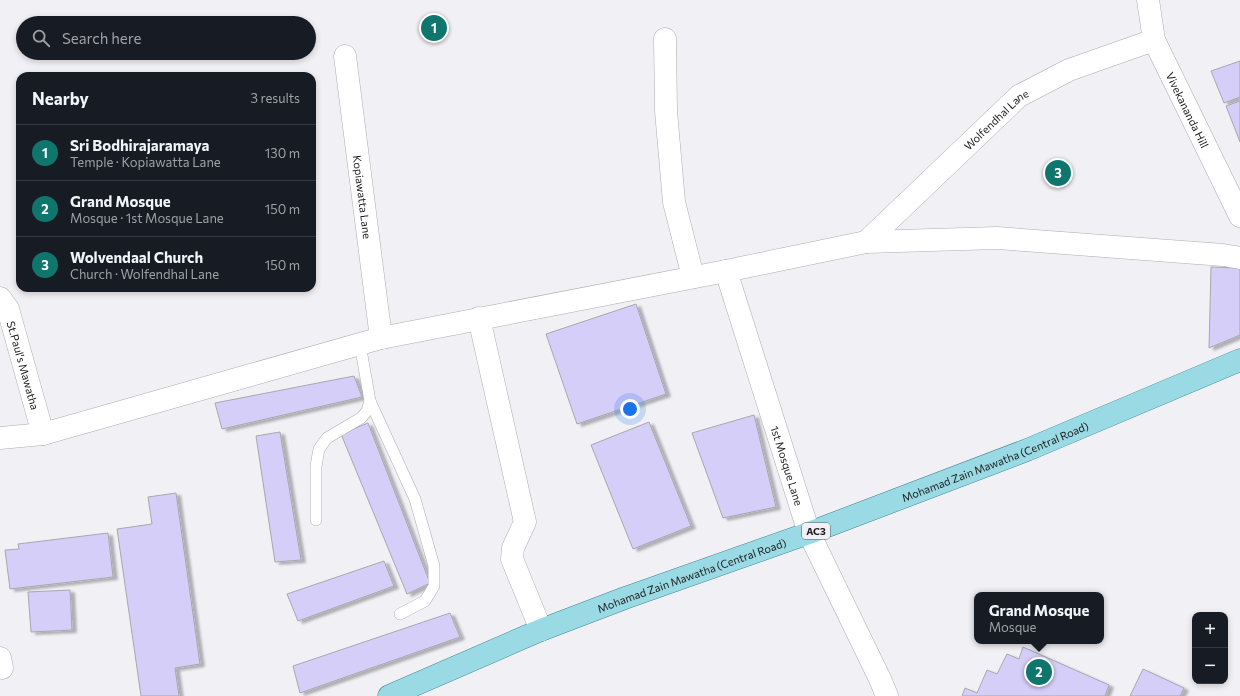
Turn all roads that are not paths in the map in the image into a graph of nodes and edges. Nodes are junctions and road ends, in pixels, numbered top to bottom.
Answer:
1 (1148, 0) edge
2 (665, 39) dead end
3 (1154, 40) junction
4 (345, 56) dead end
5 (1240, 216) edge
6 (866, 242) junction
7 (1240, 258) edge
8 (726, 271) junction
9 (693, 277) junction
10 (0, 298) edge
11 (479, 318) junction
12 (382, 338) junction
13 (360, 344) junction
14 (1240, 360) edge
15 (370, 401) junction
16 (43, 434) junction
17 (0, 438) edge
18 (316, 520) dead end
19 (810, 534) junction
20 (400, 614) dead end
21 (541, 630) junction
22 (389, 696) edge
23 (887, 696) edge

1 - 3 street, Vivekananda Hill
2 - 9 street
3 - 5 street, Vivekananda Hill
3 - 6 street, Wolfendhal Lane
4 - 12 street, Kopiawatta Lane
6 - 7 street
6 - 8 street
8 - 9 street
8 - 19 street, 1st Mosque Lane
9 - 11 street
10 - 16 street, St.Paul's Mawatha
11 - 12 street
11 - 21 street
12 - 13 street
13 - 15 lane
13 - 16 street
14 - 19 main road, Mohamad Zain Mawatha (Central Road) / AC3
15 - 18 lane
15 - 20 lane
16 - 17 street
19 - 21 main road, Mohamad Zain Mawatha (Central Road) / AC3
19 - 23 street, 1st Mosque Lane
21 - 22 main road, Mohamad Zain Mawatha (Central Road) / AC3

